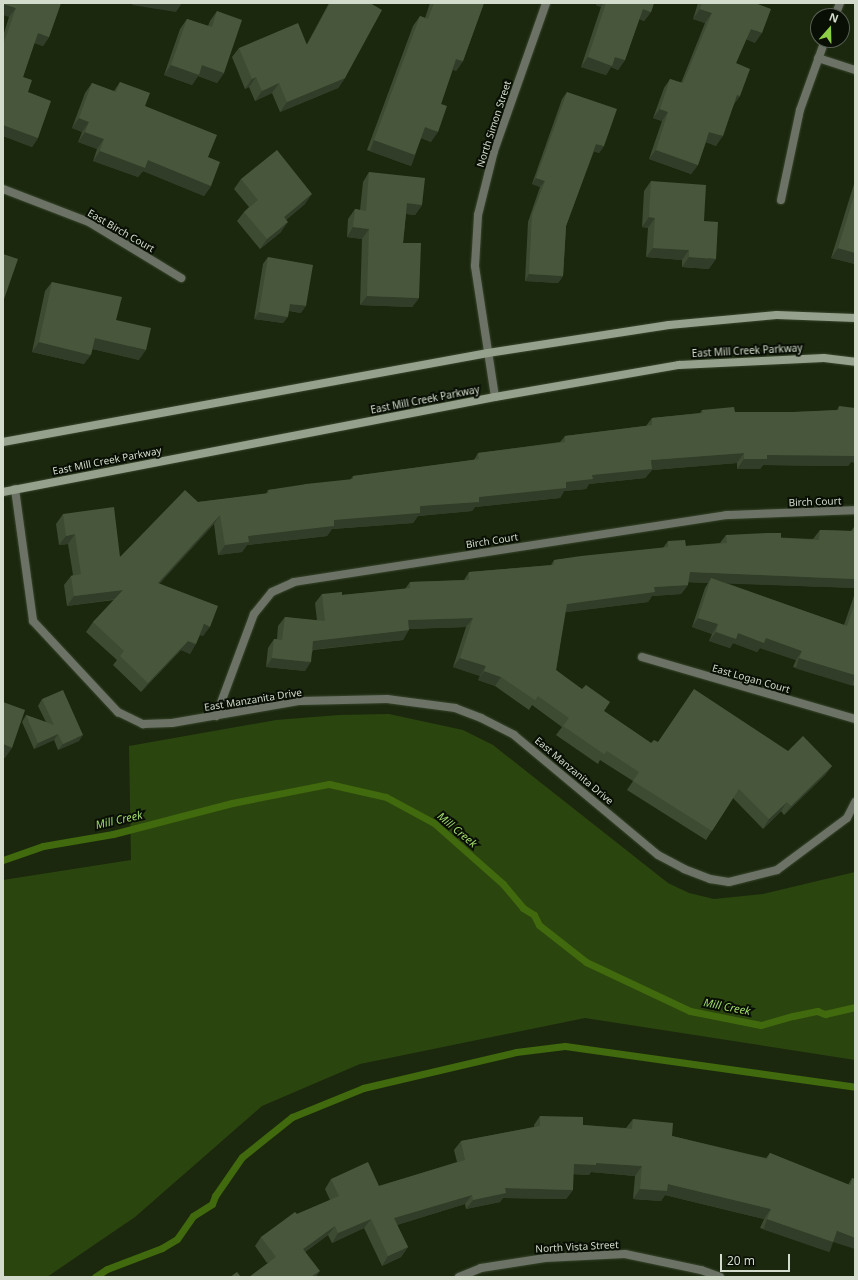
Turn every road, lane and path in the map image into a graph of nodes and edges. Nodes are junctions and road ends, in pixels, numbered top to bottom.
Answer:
1 (546, 3) edge
2 (822, 48) edge
3 (818, 58) junction
4 (855, 70) edge
5 (3, 189) edge
6 (781, 200) dead end
7 (181, 278) dead end
8 (855, 318) edge
9 (488, 353) junction
10 (855, 362) edge
11 (495, 397) junction
12 (3, 442) edge
13 (15, 489) junction
14 (3, 492) edge
15 (855, 510) edge
16 (642, 657) dead end
17 (216, 716) junction
18 (855, 719) edge
19 (855, 802) edge
20 (459, 1277) edge
21 (720, 1277) edge

1 - 9 street, North Simon Street
2 - 3 street
3 - 4 street
3 - 6 street
5 - 7 street, East Birch Court
8 - 9 street
9 - 11 street, North Simon Street
9 - 12 street
10 - 11 street, East Mill Creek Parkway
11 - 13 street, East Mill Creek Parkway
13 - 14 street, East Mill Creek Parkway
13 - 17 street, East Manzanita Drive
15 - 17 street, Birch Court
16 - 18 street, East Logan Court
17 - 19 street, East Manzanita Drive
20 - 21 street, North Vista Street

